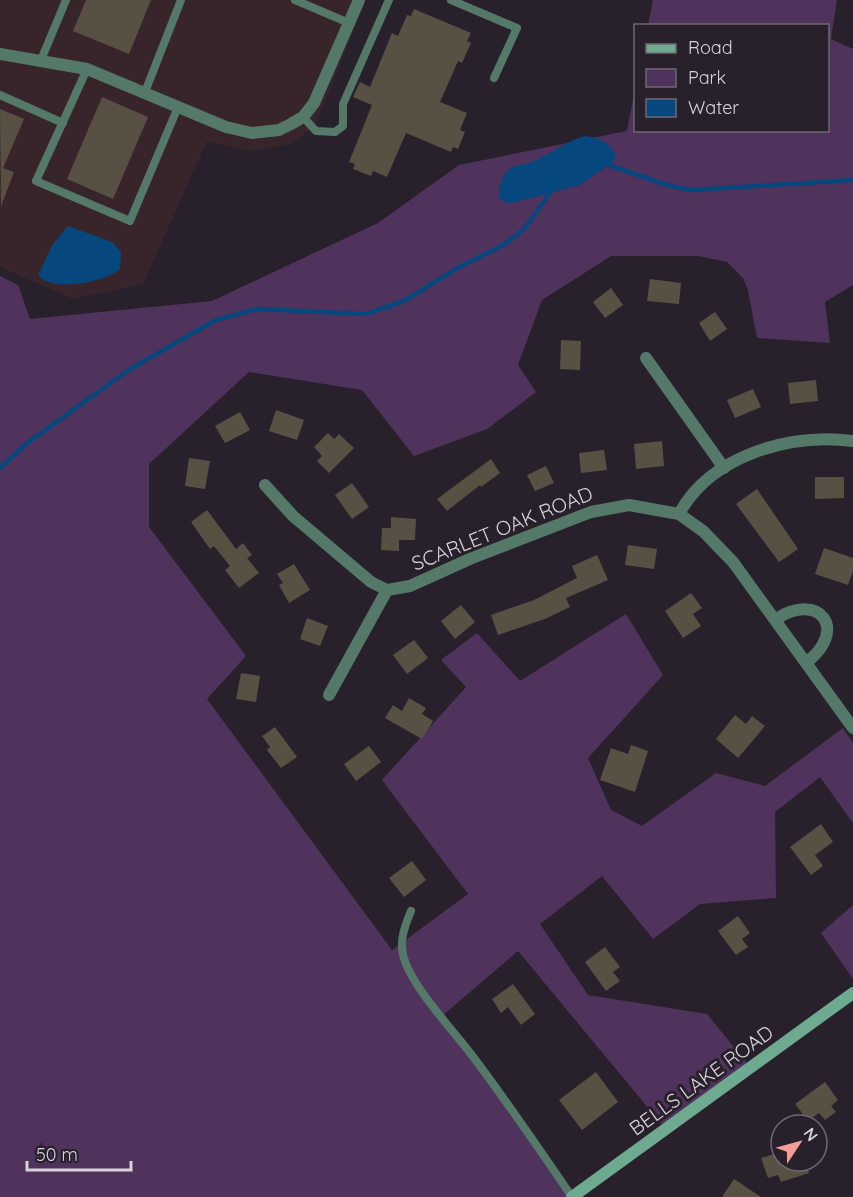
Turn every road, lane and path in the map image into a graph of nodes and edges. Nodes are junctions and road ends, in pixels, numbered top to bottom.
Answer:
1 (66, 0) edge
2 (181, 0) edge
3 (295, 0) edge
4 (359, 0) edge
5 (389, 0) edge
6 (452, 0) edge
7 (349, 23) junction
8 (0, 54) edge
9 (41, 60) junction
10 (87, 69) junction
11 (494, 78) dead end
12 (145, 92) junction
13 (0, 95) edge
14 (178, 107) junction
15 (303, 117) junction
16 (63, 123) junction
17 (646, 358) dead end
18 (853, 441) edge
19 (724, 468) junction
20 (266, 485) dead end
21 (679, 514) junction
22 (387, 590) junction
23 (776, 619) junction
24 (807, 662) junction
25 (329, 695) dead end
26 (853, 728) edge
27 (411, 911) dead end
28 (853, 993) edge
29 (572, 1197) edge

1 - 9 lane
2 - 12 lane
3 - 7 lane
4 - 7 street
5 - 15 lane
6 - 11 lane
7 - 15 street
8 - 9 street
9 - 10 street
10 - 12 street
10 - 16 lane
12 - 14 street
13 - 16 lane
14 - 15 street
14 - 16 lane
17 - 19 street
18 - 19 street
19 - 21 street
20 - 22 street
21 - 22 street, SCARLET OAK ROAD
21 - 23 street, SCARLET OAK ROAD
22 - 25 street
23 - 24 street, SCARLET OAK ROAD
23 - 24 street
24 - 26 street, SCARLET OAK ROAD
27 - 29 lane
28 - 29 street, BELLS LAKE ROAD

